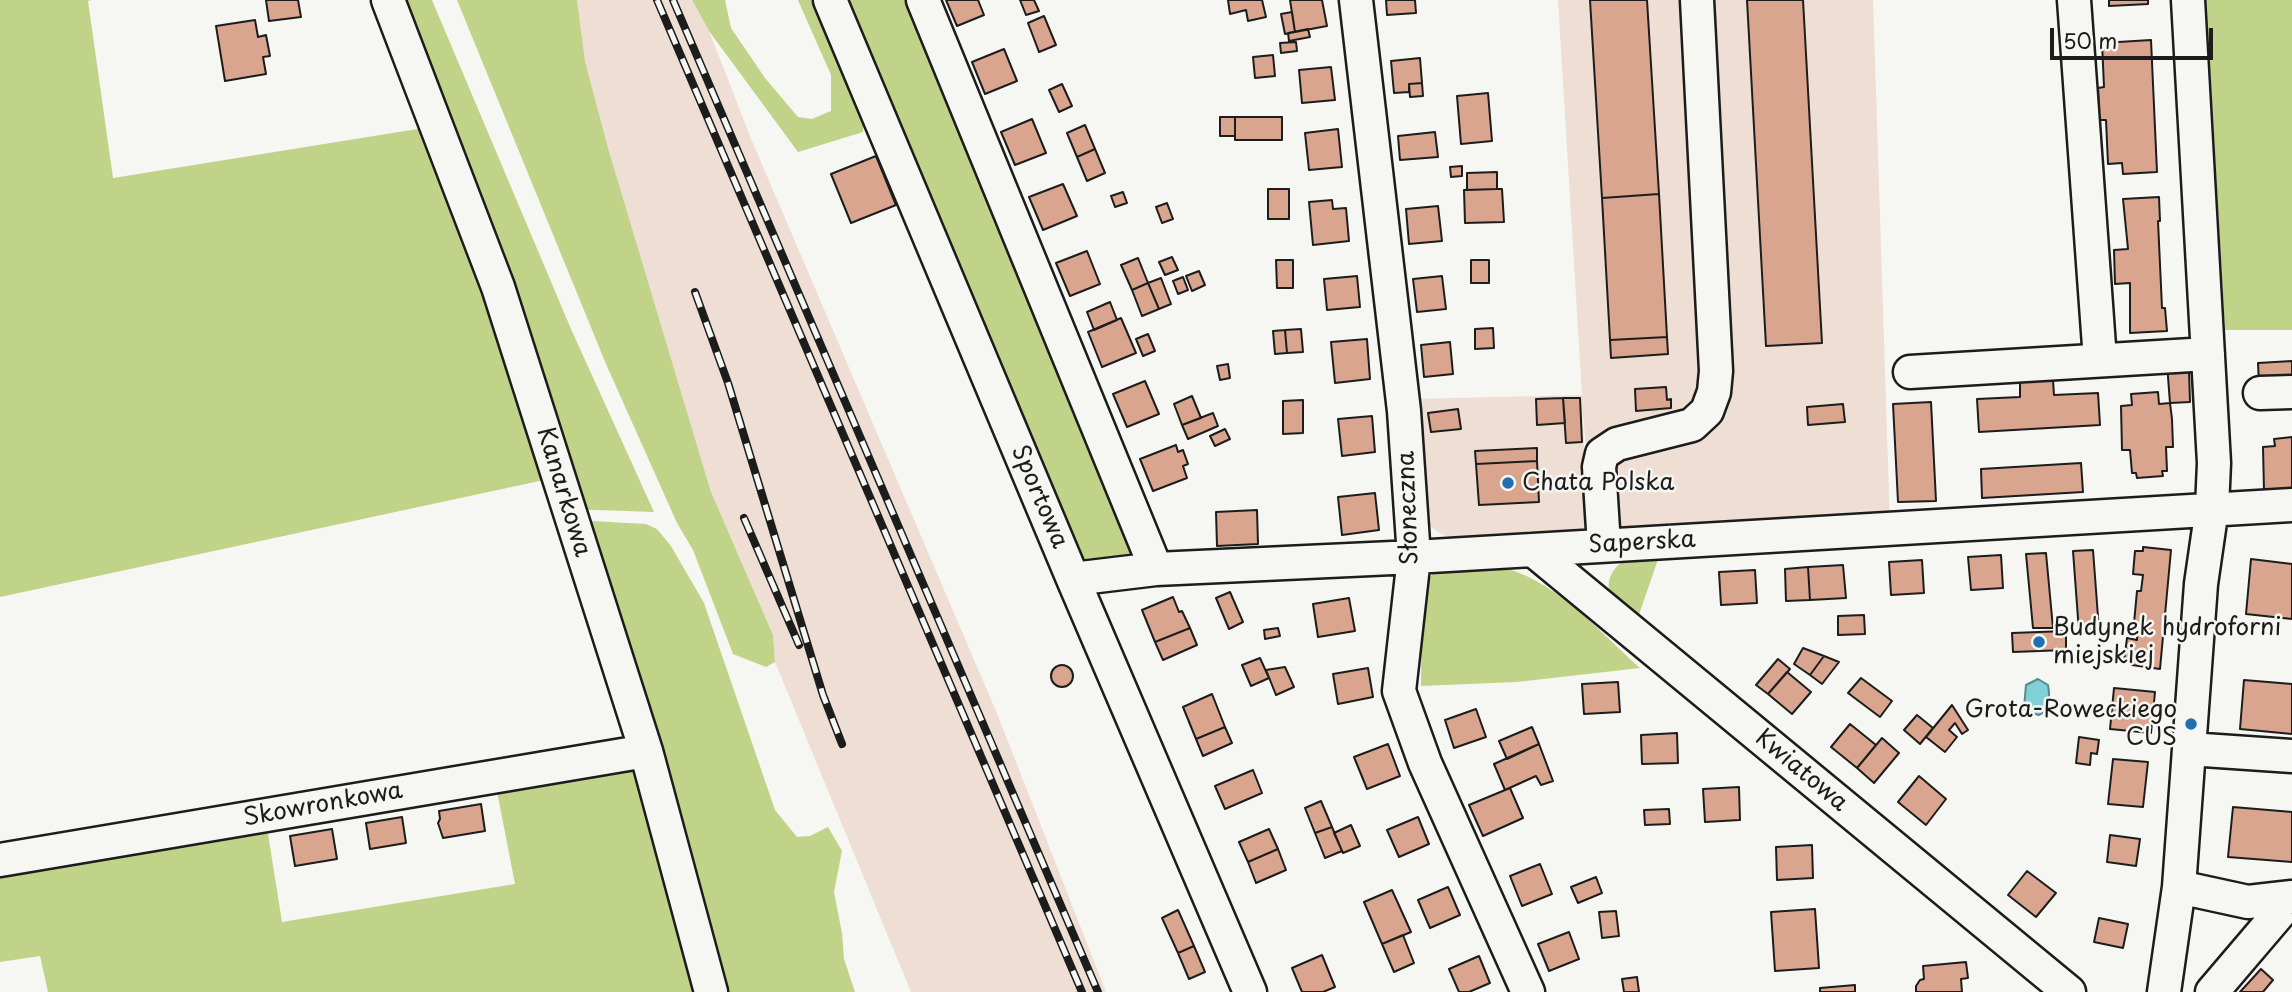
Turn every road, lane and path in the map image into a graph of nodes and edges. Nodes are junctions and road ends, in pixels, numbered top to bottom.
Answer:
1 (388, 0) edge
2 (831, 0) edge
3 (923, 0) edge
4 (1356, 0) edge
5 (1697, 0) edge
6 (2074, 0) edge
7 (2188, 0) edge
8 (2208, 354) junction
9 (2100, 360) junction
10 (1910, 372) dead end
11 (2292, 391) edge
12 (2260, 393) dead end
13 (2292, 505) edge
14 (2212, 508) junction
15 (1604, 545) junction
16 (1533, 550) junction
17 (1414, 557) junction
18 (1156, 569) junction
19 (1073, 579) junction
20 (2189, 749) junction
21 (646, 751) junction
22 (2292, 757) edge
23 (0, 860) edge
24 (2179, 887) junction
25 (2292, 897) edge
26 (711, 992) edge
27 (1250, 992) edge
28 (1528, 992) edge
29 (2069, 992) edge
30 (2164, 992) edge
31 (2213, 992) edge

1 - 21 street, Kanarkowa
2 - 19 street, Sportowa
3 - 18 street
4 - 17 street, Słoneczna
5 - 15 street
6 - 9 street
7 - 8 street
8 - 9 street
8 - 14 street
9 - 10 street
11 - 12 street
13 - 14 street, Saperska
14 - 15 street, Saperska
14 - 20 street
15 - 16 street, Saperska
16 - 17 street, Saperska
16 - 29 street, Kwiatowa
17 - 18 street, Saperska
17 - 28 street, Słoneczna
18 - 19 street, Saperska
19 - 27 street, Sportowa
20 - 22 street
20 - 24 street
21 - 23 street, Skowronkowa
21 - 26 street, Kanarkowa
24 - 25 street
24 - 30 street
25 - 31 street

